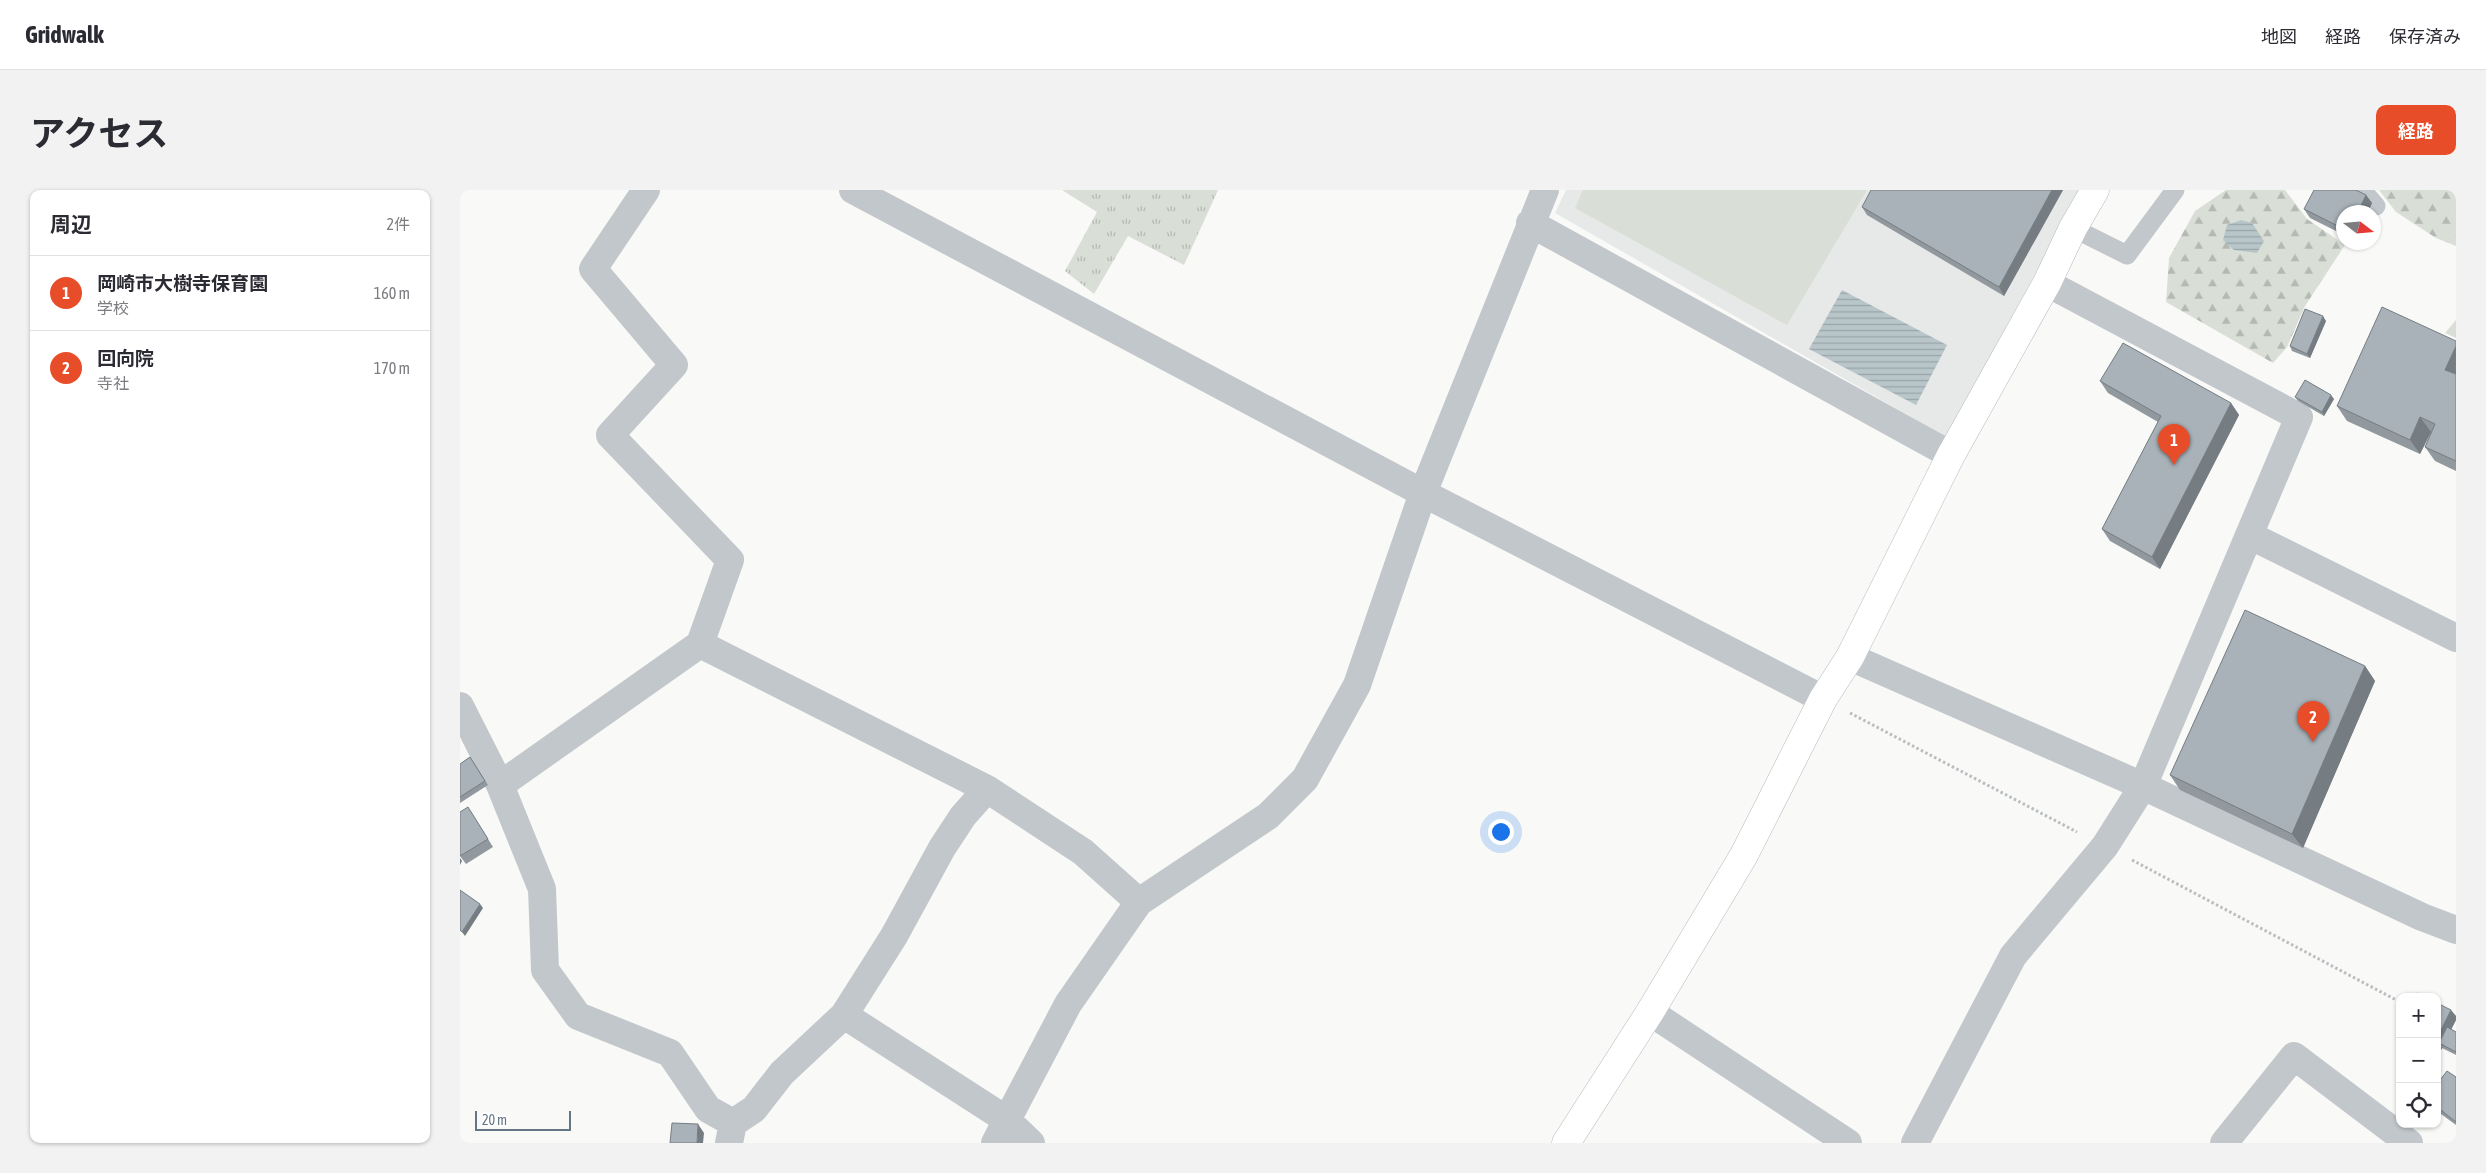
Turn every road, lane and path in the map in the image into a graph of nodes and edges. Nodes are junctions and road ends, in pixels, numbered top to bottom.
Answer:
1 (646, 190) edge
2 (853, 190) edge
3 (1545, 190) edge
4 (2095, 190) edge
5 (2175, 190) edge
6 (2362, 190) edge
7 (2375, 205) edge
8 (1530, 223) junction
9 (2073, 228) junction
10 (2047, 282) junction
11 (1951, 455) junction
12 (1423, 492) junction
13 (2249, 535) junction
14 (2456, 638) edge
15 (700, 644) junction
16 (1850, 657) junction
17 (1823, 699) junction
18 (460, 706) edge
19 (500, 785) junction
20 (2143, 786) junction
21 (987, 789) junction
22 (1139, 902) junction
23 (2456, 930) edge
24 (1650, 1012) junction
25 (844, 1015) junction
26 (1001, 1131) edge
27 (731, 1133) edge
28 (1031, 1143) edge
29 (1566, 1143) edge
30 (1848, 1143) edge
31 (1916, 1143) edge
32 (2224, 1143) edge
33 (2410, 1143) edge

1 - 15 street
2 - 12 street
3 - 8 street
4 - 9 street
5 - 9 lane
6 - 7 lane
8 - 11 street
8 - 12 street
9 - 10 street
10 - 11 street
10 - 13 street
11 - 16 street
12 - 17 street
12 - 22 street
13 - 14 street
13 - 20 street
15 - 19 street
15 - 21 street
16 - 17 street
16 - 20 street
17 - 24 street
18 - 19 street
19 - 27 street
20 - 23 street
20 - 31 street
21 - 22 street
21 - 25 street
22 - 26 street
24 - 29 street
24 - 30 street
25 - 26 street
25 - 27 street
26 - 28 street
32 - 33 street

